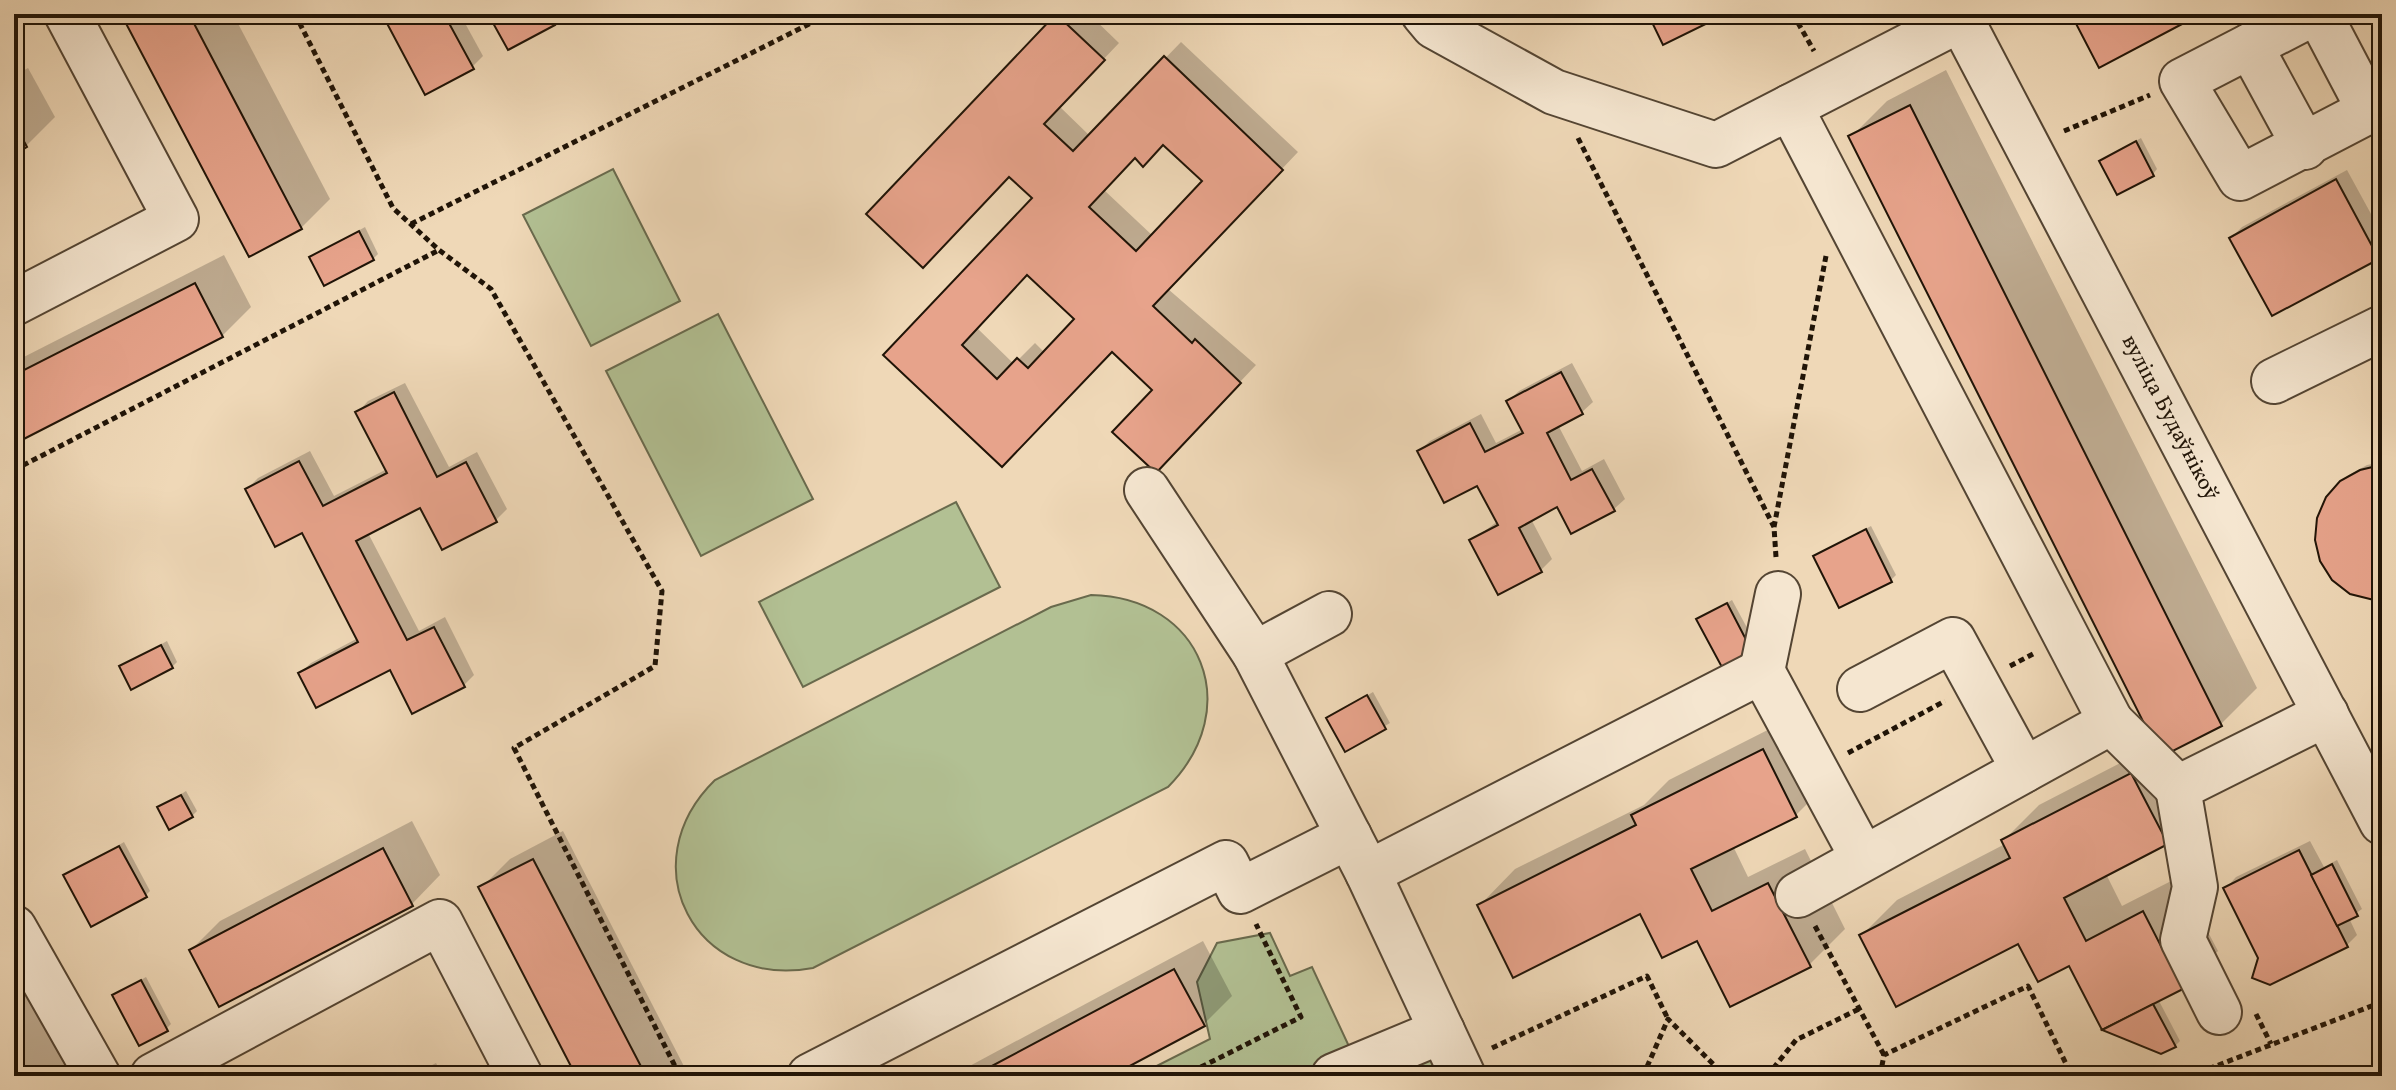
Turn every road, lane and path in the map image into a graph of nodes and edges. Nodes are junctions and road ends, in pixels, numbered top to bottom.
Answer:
1 (67, 14) edge
2 (295, 14) edge
3 (829, 14) edge
4 (1424, 14) edge
5 (2312, 14) edge
6 (2319, 14) edge
7 (1960, 16) edge
8 (2250, 46) junction
9 (2182, 81) junction
10 (1554, 92) junction
11 (1790, 107) junction
12 (2376, 108) edge
13 (2058, 119) dead end
14 (2305, 147) junction
15 (1837, 198) junction
16 (411, 224) junction
17 (439, 250) junction
18 (14, 303) edge
19 (2382, 328) edge
20 (2274, 381) dead end
21 (14, 470) edge
22 (1147, 490) dead end
23 (1774, 527) junction
24 (1778, 594) joint
25 (1329, 614) dead end
26 (1255, 654) junction
27 (1762, 671) junction
28 (1860, 689) dead end
29 (2326, 714) junction
30 (2111, 722) junction
31 (2024, 770) junction
32 (2178, 788) junction
33 (2382, 822) edge
34 (1358, 855) junction
35 (1863, 858) junction
36 (1240, 891) junction
37 (1798, 895) joint
38 (14, 928) edge
39 (2382, 1002) edge
40 (1859, 1009) junction
41 (2219, 1012) dead end
42 (1668, 1019) junction
43 (1884, 1055) junction
44 (1454, 1057) edge
45 (98, 1076) edge
46 (153, 1076) edge
47 (520, 1076) edge
48 (680, 1076) edge
49 (810, 1076) edge
50 (1183, 1076) edge
51 (1334, 1076) edge
52 (1643, 1076) edge
53 (1725, 1076) edge
54 (1767, 1076) edge
55 (1880, 1076) edge
56 (2072, 1076) edge
57 (2190, 1076) edge

1 - 18 street
2 - 16 path
3 - 16 path
4 - 10 street
5 - 8 street
6 - 12 street
7 - 11 street
7 - 29 street, вуліца Будаўнікоў
8 - 9 street
8 - 14 street
9 - 13 path
9 - 14 street
10 - 11 street
10 - 23 path
11 - 15 street
12 - 14 street
15 - 23 path
15 - 30 street
16 - 17 path
17 - 21 path
17 - 48 path
19 - 20 street
22 - 26 street
23 - 24 path
24 - 27 street
25 - 26 street
26 - 34 street
27 - 34 street
27 - 35 street
28 - 31 street
29 - 32 street
29 - 33 street, вуліца Будаўнікоў
30 - 31 street
30 - 32 street
31 - 35 street
32 - 41 street
34 - 36 street
34 - 44 street
35 - 37 street
36 - 49 street
36 - 50 path
37 - 40 path
38 - 45 street
39 - 57 path
40 - 43 path
40 - 54 path
42 - 44 path
42 - 52 path
42 - 53 path
43 - 55 path
43 - 56 path
44 - 51 street
46 - 47 street

